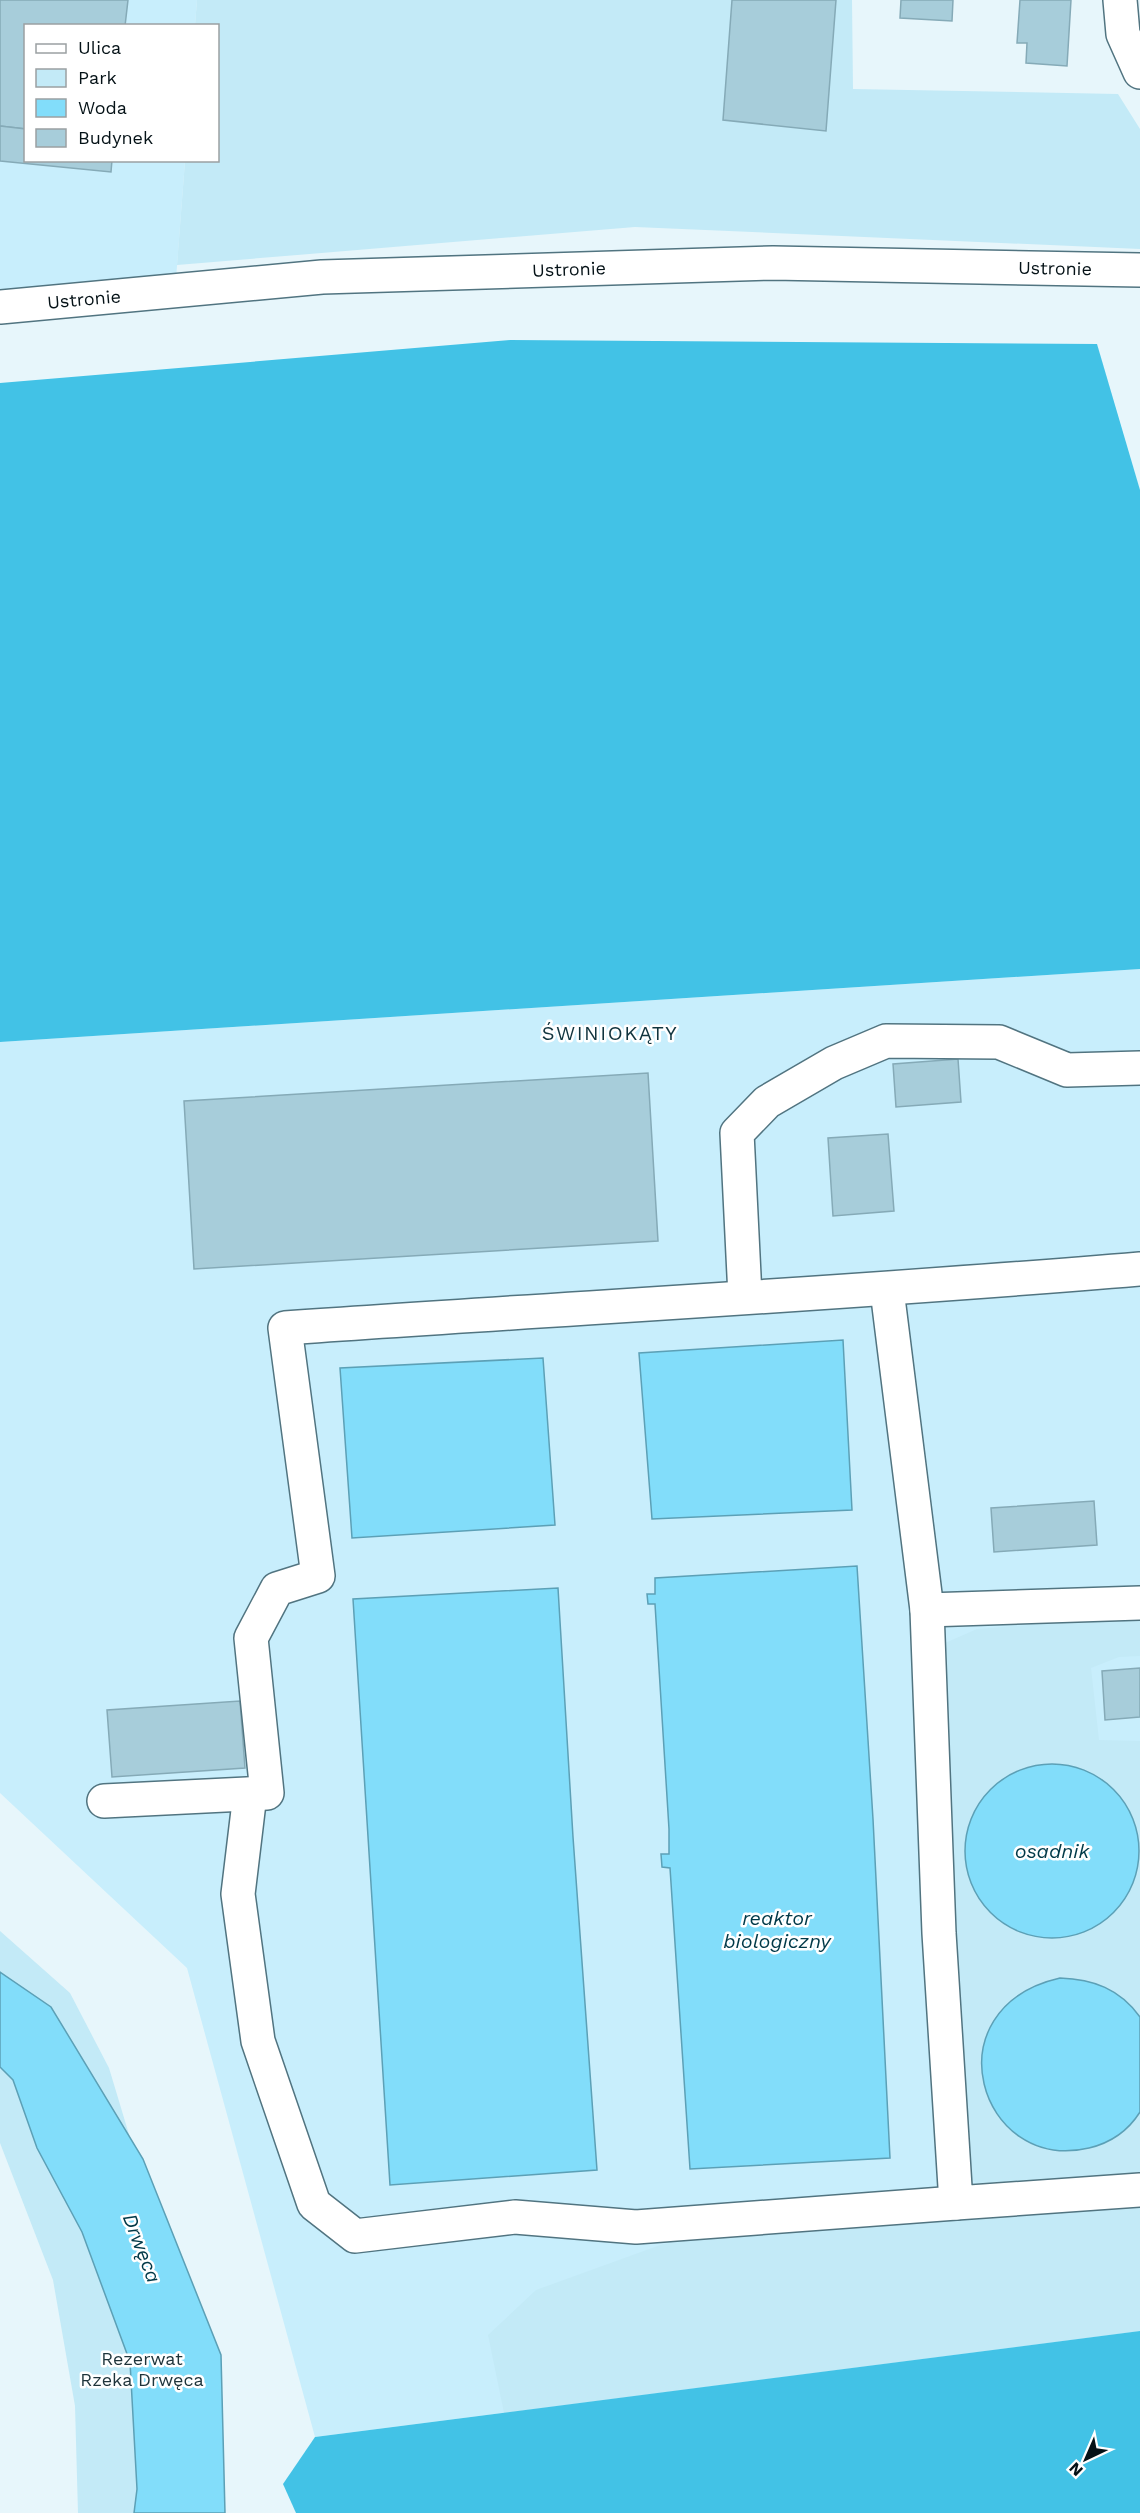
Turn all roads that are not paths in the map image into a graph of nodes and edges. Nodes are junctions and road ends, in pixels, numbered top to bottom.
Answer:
1 (1120, 0) edge
2 (1140, 72) edge
3 (1140, 270) edge
4 (0, 307) edge
5 (1140, 1068) edge
6 (1140, 1269) edge
7 (887, 1290) junction
8 (746, 1296) junction
9 (1140, 1603) edge
10 (927, 1610) junction
11 (250, 1794) junction
12 (104, 1801) dead end
13 (1140, 2190) edge
14 (956, 2203) junction

1 - 2 street
3 - 4 street, Ustronie
5 - 8 street
6 - 7 street
7 - 8 street
7 - 10 street
8 - 11 street
9 - 10 street
10 - 14 street
11 - 12 street
11 - 14 street
13 - 14 street

